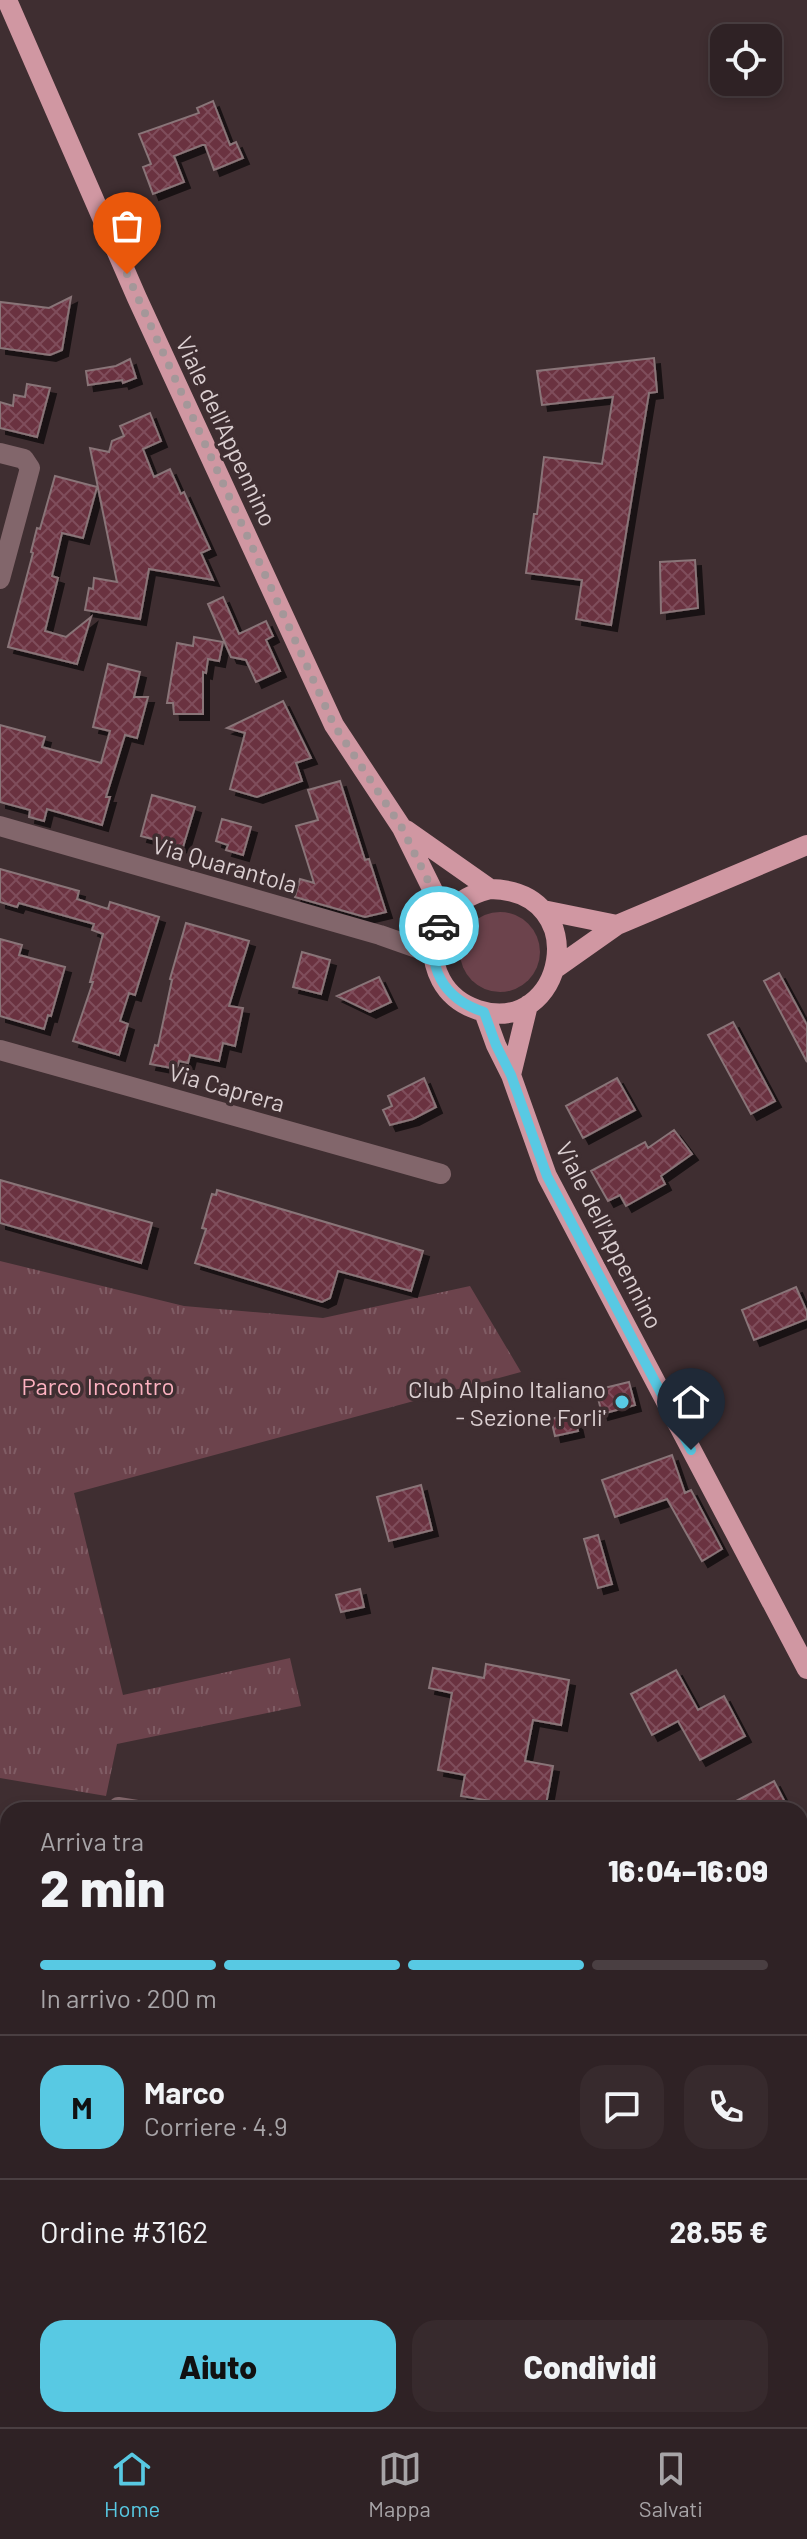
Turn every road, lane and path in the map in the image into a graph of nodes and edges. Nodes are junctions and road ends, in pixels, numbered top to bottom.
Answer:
1 (7, 0) edge
2 (0, 453) edge
3 (0, 579) edge
4 (0, 826) edge
5 (402, 828) junction
6 (807, 845) edge
7 (490, 889) junction
8 (543, 910) junction
9 (445, 915) junction
10 (617, 925) junction
11 (434, 954) junction
12 (556, 968) junction
13 (528, 1005) junction
14 (484, 1012) junction
15 (0, 1050) edge
16 (511, 1075) junction
17 (441, 1174) dead end
18 (807, 1669) edge

1 - 5 main road, Viale dell'Appennino
2 - 3 street
4 - 11 street, Via Quarantola
5 - 7 main road, Viale dell'Appennino
5 - 9 main road, Viale dell'Appennino
6 - 10 main road
7 - 8 main road, Viale dell'Appennino
7 - 9 main road
8 - 10 main road, Viale dell'Appennino
8 - 12 main road
9 - 11 main road
10 - 12 main road
11 - 14 main road
12 - 13 main road
13 - 14 main road
13 - 16 main road
14 - 16 main road, Viale dell'Appennino
15 - 17 street, Via Caprera
16 - 18 main road, Viale dell'Appennino

